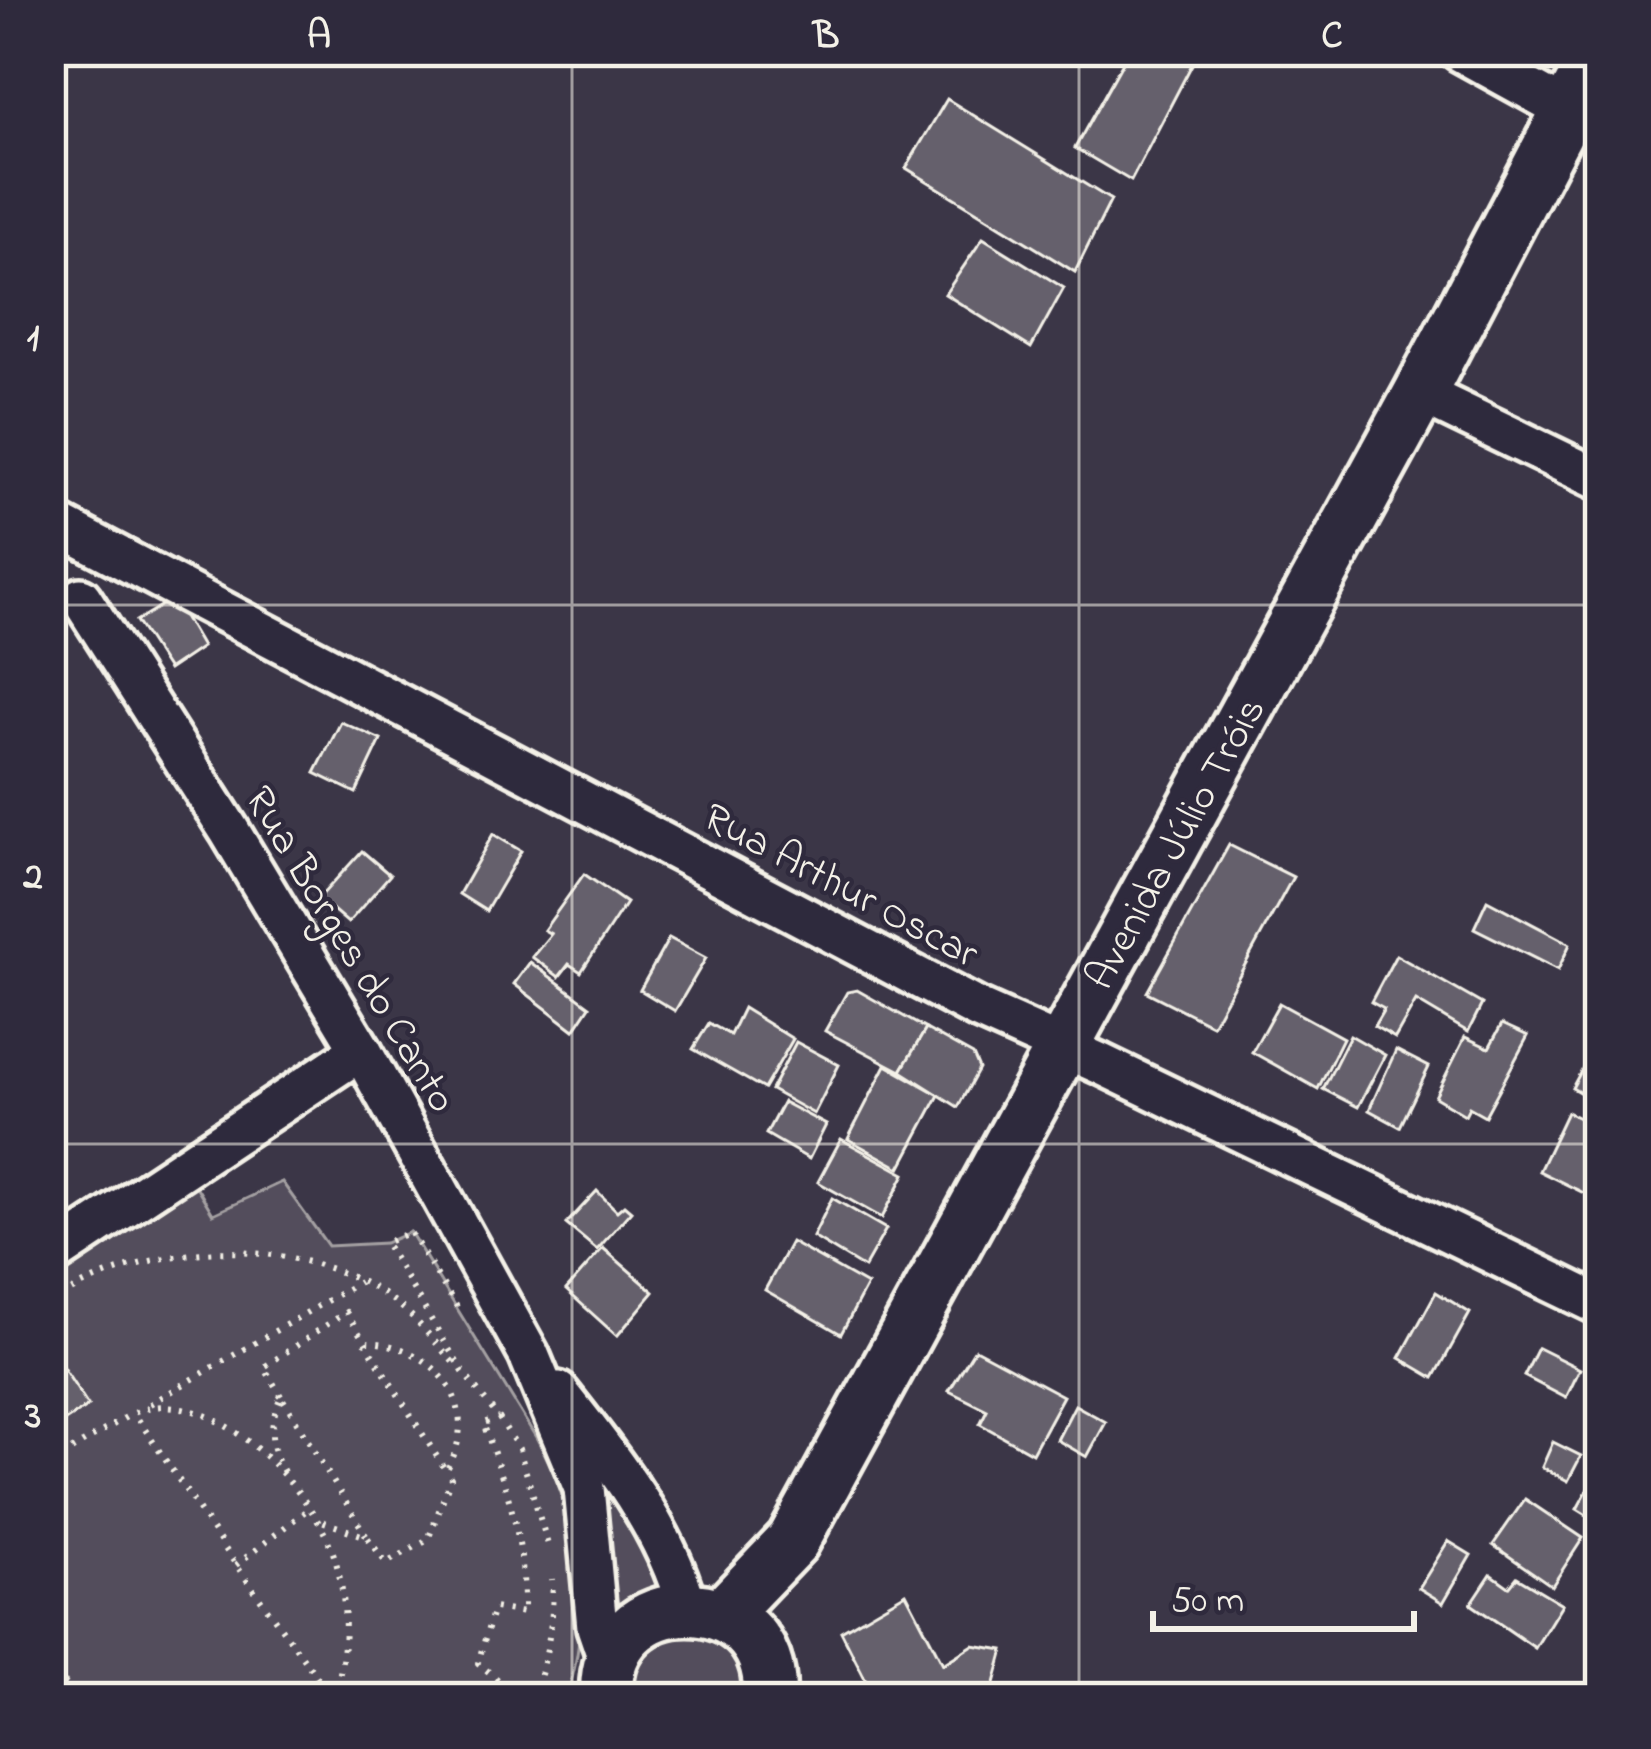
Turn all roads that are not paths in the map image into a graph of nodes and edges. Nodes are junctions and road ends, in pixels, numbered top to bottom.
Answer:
1 (1460, 51) edge
2 (1590, 54) edge
3 (1568, 110) junction
4 (1420, 393) junction
5 (1600, 480) edge
6 (51, 520) edge
7 (101, 547) junction
8 (66, 606) edge
9 (1060, 1046) junction
10 (361, 1050) junction
11 (51, 1256) edge
12 (1600, 1305) edge
13 (529, 1354) junction
14 (704, 1611) junction
15 (605, 1687) edge
16 (770, 1698) edge

1 - 3 street
2 - 3 main road, Avenida Júlio Tróis
3 - 4 main road, Avenida Júlio Tróis
4 - 5 street
4 - 9 main road, Avenida Júlio Tróis
6 - 7 street, Rua Arthur Oscar
7 - 8 street
7 - 9 street, Rua Arthur Oscar
8 - 10 street, Rua Borges do Canto
9 - 12 street, Rua Arthur Oscar
9 - 14 main road, Avenida Júlio Tróis
10 - 11 street
10 - 13 street, Rua Borges do Canto
13 - 14 street, Rua Borges do Canto
13 - 15 street, Rua Borges do Canto
14 - 15 main road
14 - 16 main road

